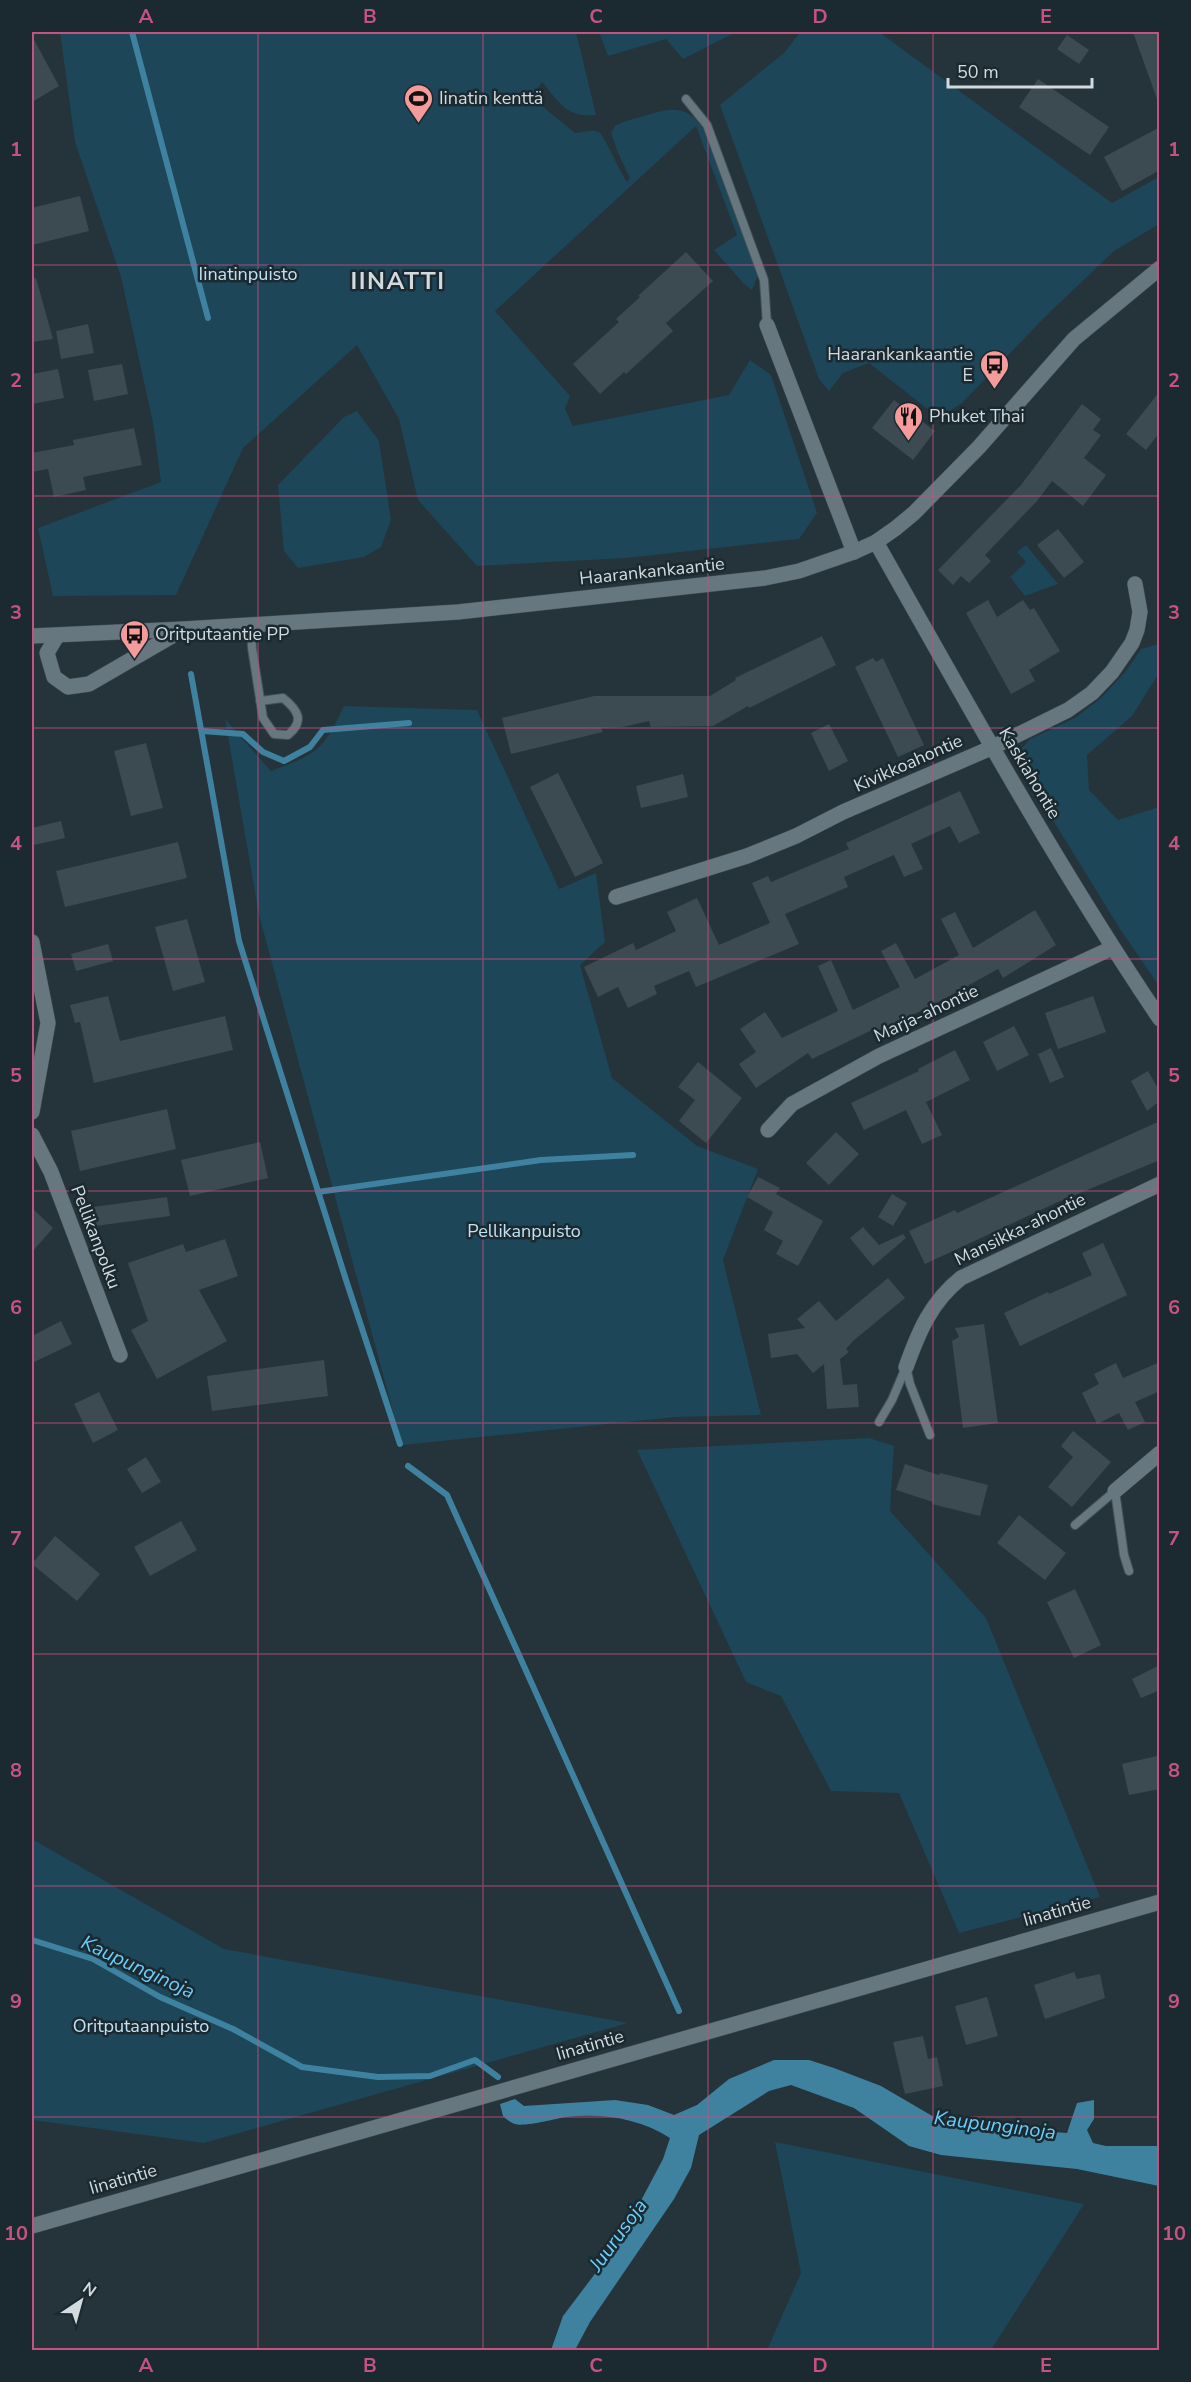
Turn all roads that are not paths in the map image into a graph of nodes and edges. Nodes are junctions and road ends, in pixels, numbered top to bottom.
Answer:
1 (686, 99) dead end
2 (1160, 268) edge
3 (767, 325) joint
4 (876, 542) junction
5 (854, 552) junction
6 (1135, 584) dead end
7 (251, 625) junction
8 (184, 629) junction
9 (32, 636) edge
10 (57, 636) junction
11 (260, 701) junction
12 (991, 748) junction
13 (616, 897) dead end
14 (32, 942) edge
15 (1112, 948) junction
16 (1160, 1019) edge
17 (32, 1112) edge
18 (768, 1130) dead end
19 (32, 1135) edge
20 (1160, 1184) edge
21 (120, 1355) dead end
22 (906, 1367) junction
23 (879, 1422) dead end
24 (930, 1436) dead end
25 (1160, 1453) edge
26 (1115, 1491) junction
27 (1076, 1525) dead end
28 (1129, 1571) dead end
29 (1160, 1902) edge
30 (32, 2226) edge

1 - 3 lane
2 - 4 street, Haarankankaantie
3 - 5 street
4 - 5 street, Haarankankaantie
4 - 12 street, Kaskiahontie
5 - 7 street, Haarankankaantie
6 - 12 street, Kivikkoahontie
7 - 8 street, Haarankankaantie
7 - 11 lane
8 - 10 street, Haarankankaantie
8 - 10 street
9 - 10 street, Haarankankaantie
11 - 11 lane
12 - 13 street, Kivikkoahontie
12 - 15 street, Kaskiahontie
14 - 17 street
15 - 16 street, Kaskiahontie
15 - 18 street, Marja-ahontie
19 - 21 street, Pellikanpolku
20 - 22 street, Mansikka-ahontie
22 - 23 lane
22 - 24 lane
25 - 26 street
26 - 27 lane
26 - 28 lane
29 - 30 street, Iinatintie

